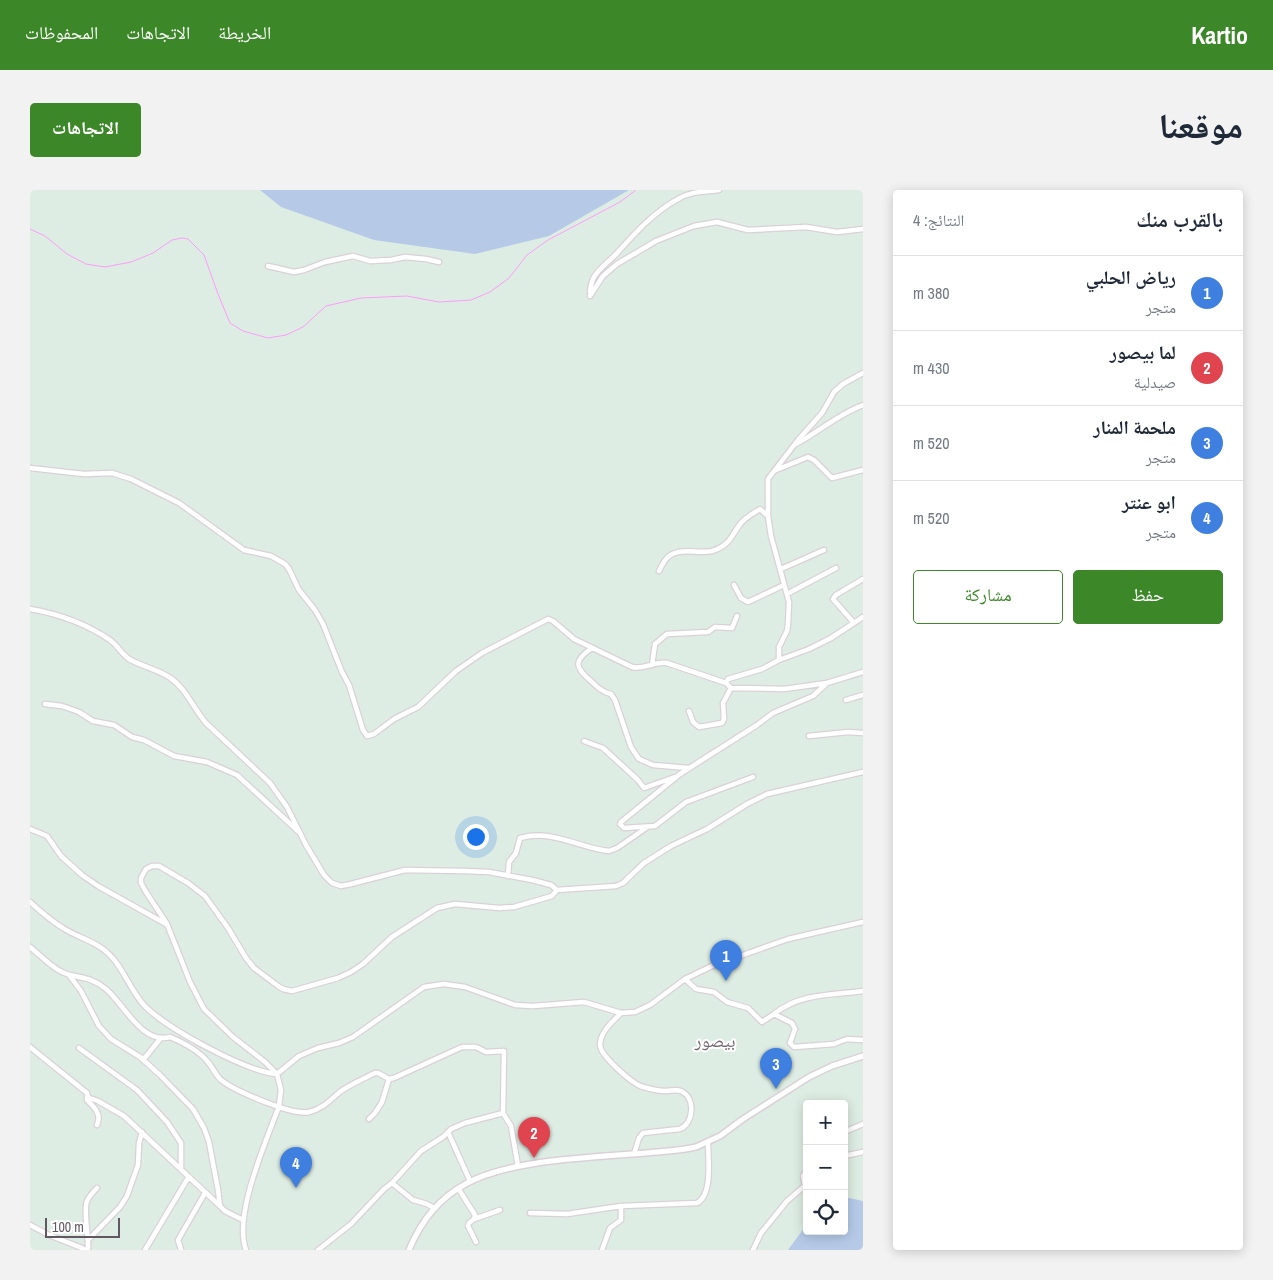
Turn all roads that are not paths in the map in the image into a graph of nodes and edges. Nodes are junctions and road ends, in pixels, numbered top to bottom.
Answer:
1 (719, 190) edge
2 (863, 229) edge
3 (439, 262) dead end
4 (268, 266) dead end
5 (863, 373) edge
6 (863, 405) edge
7 (794, 444) junction
8 (30, 468) edge
9 (863, 470) edge
10 (772, 472) junction
11 (768, 516) junction
12 (824, 550) dead end
13 (780, 568) junction
14 (836, 568) dead end
15 (659, 571) dead end
16 (863, 579) edge
17 (734, 585) dead end
18 (784, 585) junction
19 (787, 594) junction
20 (30, 609) edge
21 (737, 616) dead end
22 (863, 617) edge
23 (854, 623) junction
24 (592, 648) junction
25 (779, 660) junction
26 (652, 665) junction
27 (863, 672) edge
28 (726, 683) junction
29 (827, 683) junction
30 (730, 688) junction
31 (863, 695) edge
32 (846, 700) dead end
33 (45, 704) dead end
34 (690, 711) dead end
35 (863, 733) edge
36 (809, 736) dead end
37 (584, 741) dead end
38 (690, 768) junction
39 (863, 772) edge
40 (680, 774) junction
41 (753, 777) dead end
42 (647, 828) junction
43 (30, 829) edge
44 (300, 833) junction
45 (508, 876) junction
46 (557, 890) junction
47 (30, 902) edge
48 (863, 922) edge
49 (167, 924) junction
50 (30, 947) edge
51 (69, 975) junction
52 (685, 979) junction
53 (863, 991) edge
54 (621, 1013) junction
55 (774, 1014) junction
56 (160, 1039) junction
57 (863, 1040) edge
58 (30, 1047) edge
59 (79, 1048) dead end
60 (863, 1056) edge
61 (143, 1060) junction
62 (277, 1074) junction
63 (389, 1079) junction
64 (88, 1097) junction
65 (279, 1106) junction
66 (503, 1113) junction
67 (369, 1119) dead end
68 (863, 1124) edge
69 (97, 1125) dead end
70 (848, 1130) edge
71 (142, 1132) junction
72 (448, 1132) junction
73 (708, 1142) junction
74 (863, 1152) edge
75 (634, 1154) junction
76 (848, 1155) edge
77 (518, 1166) junction
78 (181, 1169) junction
79 (188, 1178) junction
80 (470, 1181) junction
81 (392, 1183) junction
82 (97, 1188) dead end
83 (458, 1188) junction
84 (803, 1188) edge
85 (205, 1193) junction
86 (220, 1206) junction
87 (621, 1206) junction
88 (434, 1208) junction
89 (500, 1210) dead end
90 (530, 1213) dead end
91 (474, 1219) junction
92 (243, 1220) junction
93 (30, 1225) edge
94 (89, 1239) junction
95 (476, 1242) dead end
96 (88, 1250) edge
97 (145, 1250) edge
98 (181, 1250) edge
99 (246, 1250) edge
100 (318, 1250) edge
101 (409, 1250) edge
102 (602, 1250) edge
103 (753, 1250) edge

1 - 2 street
3 - 4 street
5 - 7 street
6 - 7 street
7 - 10 street
8 - 24 street
9 - 10 street
10 - 11 street
11 - 13 street
11 - 15 street
12 - 13 street
13 - 18 street
14 - 19 street
16 - 23 street
17 - 18 street
18 - 19 street
19 - 25 street
20 - 44 street
21 - 26 street
22 - 23 street
23 - 25 street
24 - 26 street
24 - 38 street
25 - 28 street
26 - 28 street
27 - 29 street
28 - 30 street
29 - 30 street
29 - 38 street
30 - 34 street
31 - 32 street
33 - 44 street
35 - 36 street
37 - 40 street
38 - 40 street
39 - 46 street
40 - 42 street
41 - 42 street
42 - 45 street
43 - 49 street
44 - 45 street
45 - 46 street
46 - 49 street
47 - 62 street
48 - 52 street
49 - 62 street
50 - 51 street
51 - 56 street
51 - 61 street
52 - 54 street
52 - 55 street
53 - 55 street
54 - 62 street
54 - 75 street
55 - 57 street
56 - 61 street
56 - 65 street
58 - 64 street
59 - 78 street
60 - 73 street
61 - 86 street
62 - 65 street
63 - 65 street
63 - 66 street
63 - 67 street
64 - 69 street
64 - 71 street
65 - 92 street
66 - 72 street
66 - 77 street
68 - 70 street
71 - 78 street
71 - 94 street
72 - 80 street
72 - 81 street
73 - 75 street
73 - 87 street
74 - 76 street
75 - 77 street
77 - 80 street
78 - 79 street
79 - 85 street
79 - 97 street
80 - 83 street
81 - 88 street
81 - 100 street
82 - 94 street
83 - 88 street
83 - 91 street
84 - 103 street
85 - 86 street
85 - 98 street
86 - 92 street
87 - 90 street
87 - 102 street
88 - 101 street
89 - 91 street
91 - 95 street
92 - 99 street
93 - 96 street
94 - 96 street

